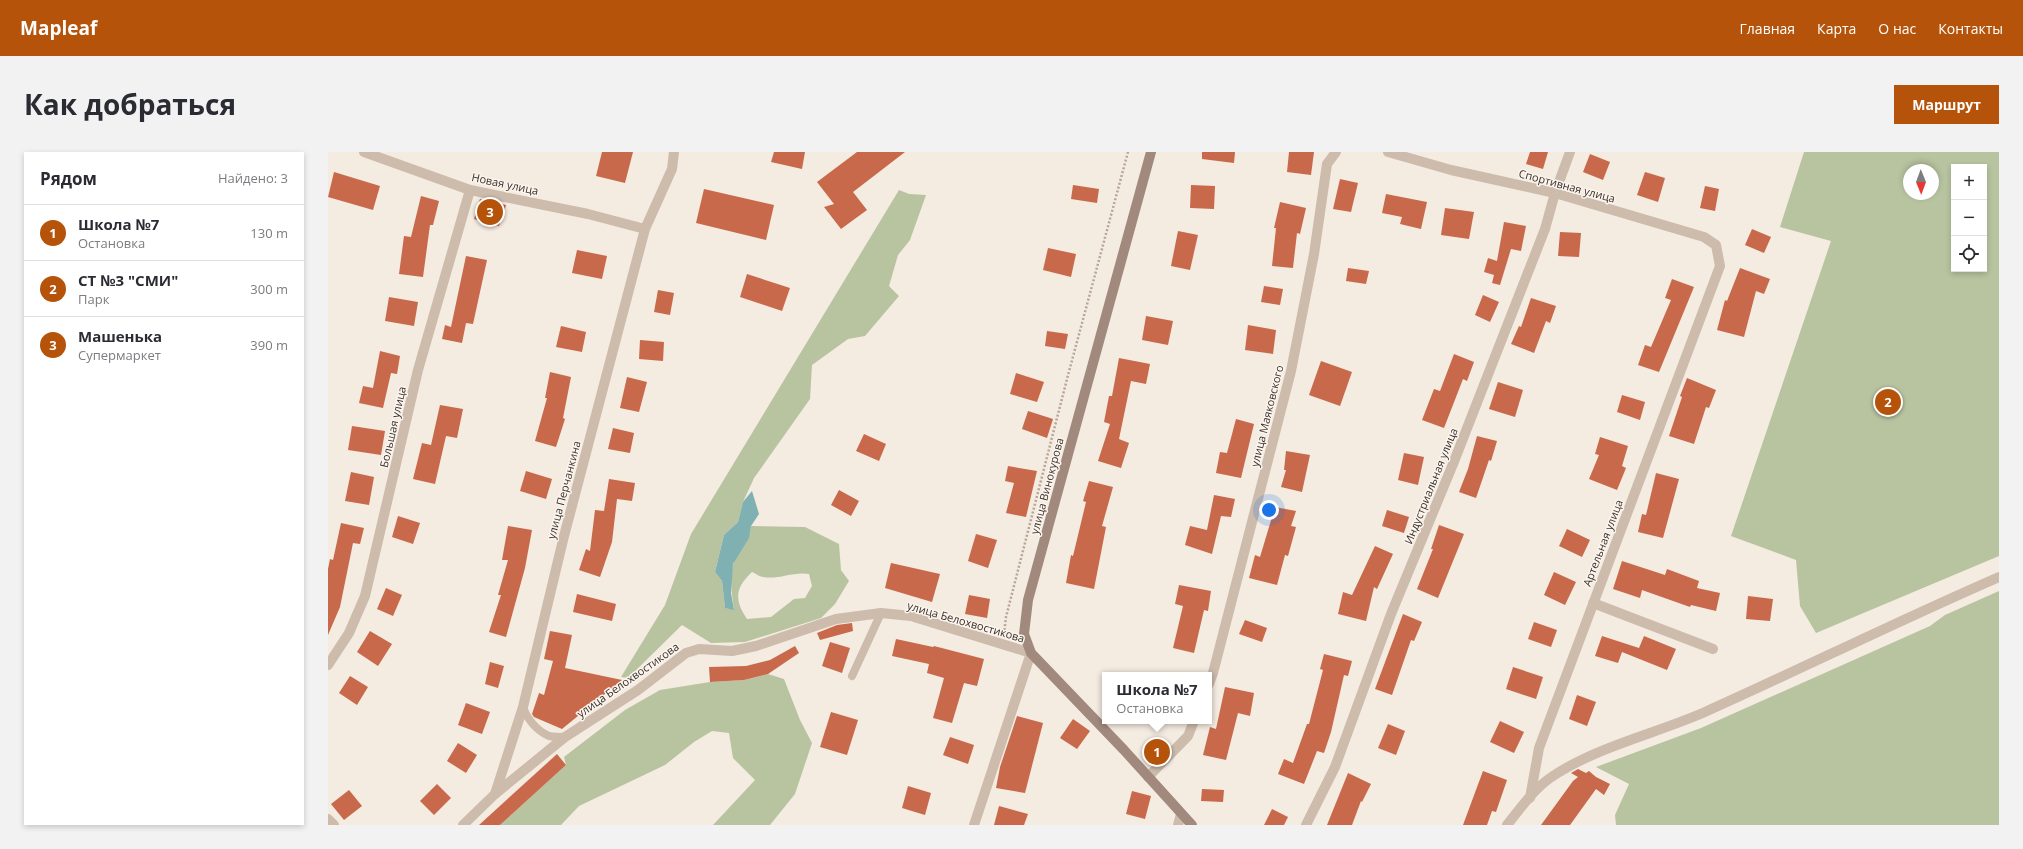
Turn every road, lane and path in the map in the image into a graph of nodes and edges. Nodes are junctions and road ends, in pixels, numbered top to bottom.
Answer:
1 (364, 152) edge
2 (674, 152) edge
3 (1128, 152) edge
4 (1150, 152) edge
5 (1336, 152) edge
6 (1388, 152) edge
7 (1570, 152) edge
8 (470, 190) junction
9 (1555, 193) junction
10 (645, 229) junction
11 (1720, 266) joint
12 (1999, 577) edge
13 (1593, 603) junction
14 (881, 613) junction
15 (1006, 617) dead end
16 (1713, 649) dead end
17 (1030, 653) junction
18 (328, 665) edge
19 (852, 676) dead end
20 (1212, 676) edge
21 (523, 707) junction
22 (1193, 724) edge
23 (566, 737) junction
24 (1148, 777) junction
25 (495, 794) junction
26 (1530, 798) junction
27 (1181, 814) junction
28 (328, 819) edge
29 (334, 825) edge
30 (463, 825) edge
31 (974, 825) edge
32 (1178, 825) edge
33 (1192, 825) edge
34 (1306, 825) edge
35 (1507, 825) edge

1 - 8 street, Новая улица
2 - 10 street, улица Перчанкина
3 - 15 path
4 - 17 main road, улица Винокурова
5 - 20 street, улица Маяковского
6 - 9 street, Спортивная улица
7 - 9 street, Индустриальная улица
8 - 10 street, Новая улица
8 - 18 street, Большая улица
9 - 11 street, Спортивная улица
9 - 34 street, Индустриальная улица
10 - 21 street, улица Перчанкина
11 - 13 street, Артельная улица
12 - 26 street
13 - 16 street
13 - 26 street, Артельная улица
14 - 17 street, улица Белохвостикова
14 - 19 lane
14 - 23 street, улица Белохвостикова
17 - 24 main road, улица Белохвостикова
17 - 31 street
21 - 23 lane
21 - 25 street, улица Перчанкина
22 - 24 street
23 - 25 street, улица Белохвостикова
24 - 27 main road, улица Белохвостикова
25 - 30 street, улица Перчанкина
26 - 35 street
27 - 32 street
27 - 33 main road, улица Белохвостикова
28 - 29 street

